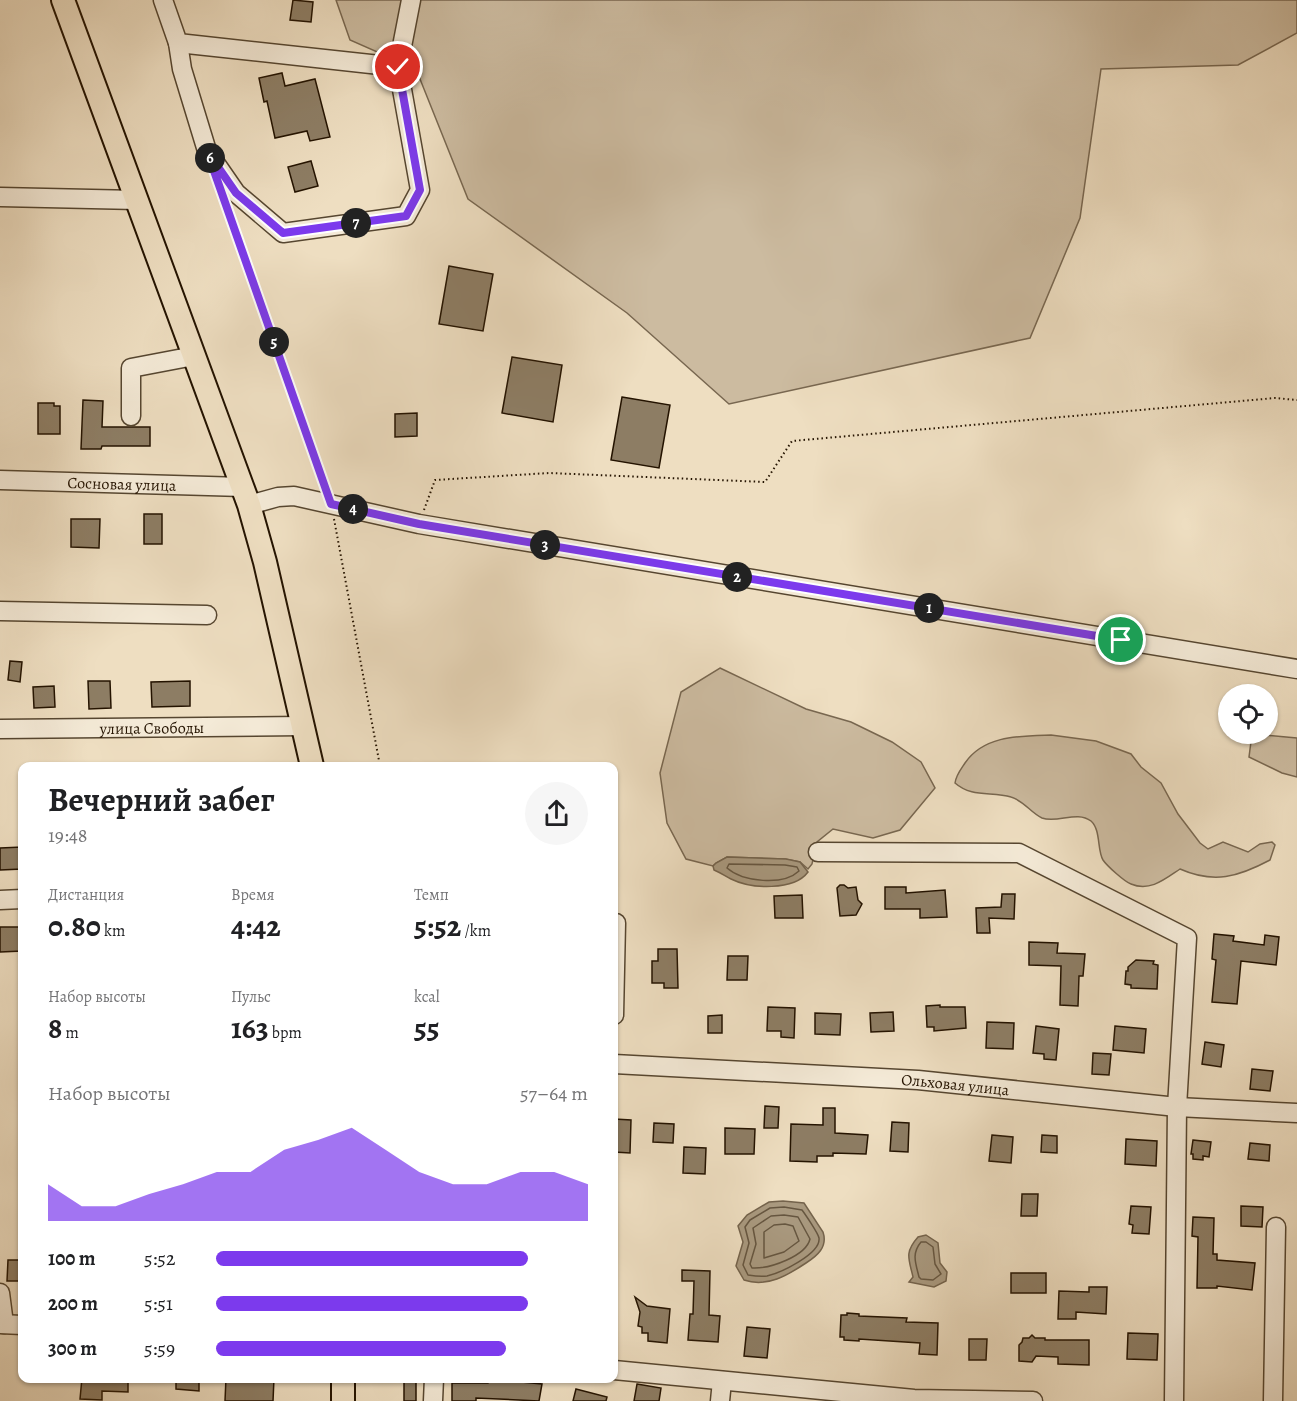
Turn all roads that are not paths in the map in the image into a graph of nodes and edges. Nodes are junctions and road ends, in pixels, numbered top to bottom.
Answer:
1 (63, 0) edge
2 (163, 0) edge
3 (411, 0) edge
4 (177, 43) junction
5 (398, 67) junction
6 (0, 197) edge
7 (137, 200) junction
8 (194, 356) junction
9 (131, 416) dead end
10 (0, 480) edge
11 (246, 496) junction
12 (0, 611) edge
13 (207, 615) dead end
14 (1297, 669) edge
15 (304, 726) junction
16 (0, 729) edge
17 (311, 762) edge
18 (818, 852) dead end
19 (18, 899) edge
20 (0, 900) edge
21 (618, 1064) edge
22 (1176, 1107) junction
23 (1297, 1113) edge
24 (1276, 1227) dead end
25 (0, 1293) edge
26 (2, 1324) edge
27 (18, 1325) edge
28 (618, 1370) edge
29 (722, 1381) junction
30 (343, 1383) edge
31 (434, 1383) edge
32 (344, 1401) edge
33 (433, 1401) edge
34 (720, 1401) edge
35 (1033, 1401) edge
36 (1174, 1401) edge
37 (1273, 1401) edge

1 - 7 main road
2 - 4 street
3 - 5 street
4 - 5 street
4 - 5 street
6 - 7 street
7 - 8 main road
8 - 9 street
8 - 11 main road
10 - 11 street, Сосновая улица
11 - 14 street, Сосновая улица
11 - 15 main road
12 - 13 street
15 - 16 street, улица Свободы
15 - 17 main road
18 - 22 street
19 - 20 street
21 - 22 street, Ольховая улица
22 - 23 street, Ольховая улица
22 - 36 street
24 - 37 street
25 - 26 street
26 - 27 street
28 - 29 street
29 - 34 street
29 - 35 street
30 - 32 main road
31 - 33 street

